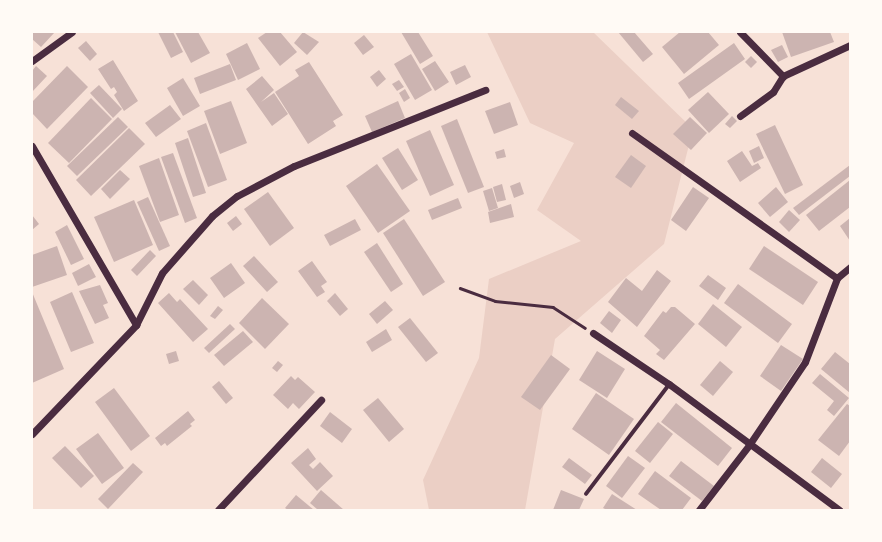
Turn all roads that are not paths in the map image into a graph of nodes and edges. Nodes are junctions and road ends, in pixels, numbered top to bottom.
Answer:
1 (72, 32) edge
2 (740, 32) edge
3 (850, 45) edge
4 (32, 61) edge
5 (783, 76) junction
6 (485, 90) dead end
7 (740, 116) dead end
8 (632, 133) dead end
9 (32, 146) edge
10 (850, 267) edge
11 (837, 278) junction
12 (136, 325) junction
13 (593, 333) road end
14 (669, 384) junction
15 (321, 400) dead end
16 (32, 434) edge
17 (749, 445) junction
18 (586, 494) dead end
19 (218, 510) edge
20 (699, 510) edge
21 (839, 510) edge

1 - 4 street
2 - 5 street
3 - 5 street
5 - 7 street
6 - 12 street
8 - 11 street
9 - 12 street
10 - 11 street
11 - 17 street
12 - 16 street
13 - 14 street
14 - 17 street
14 - 18 lane
15 - 19 street
17 - 20 street
17 - 21 street

